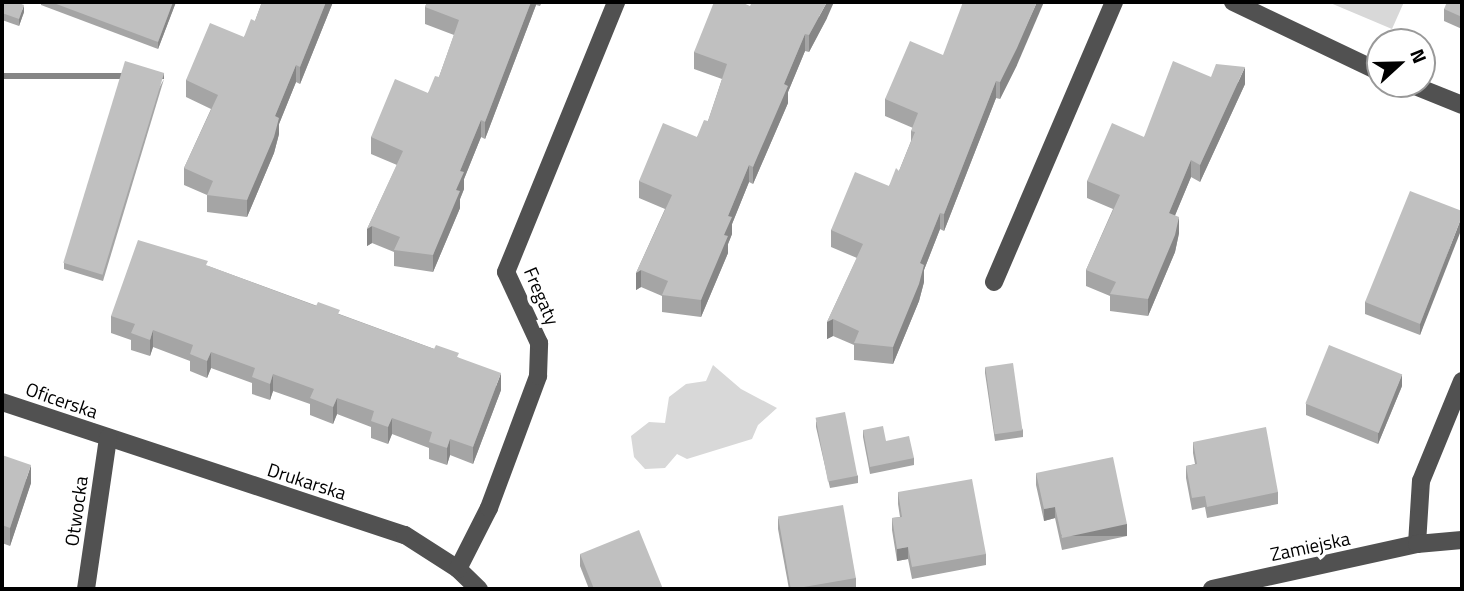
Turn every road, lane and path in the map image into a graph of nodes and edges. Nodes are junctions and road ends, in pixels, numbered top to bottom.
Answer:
1 (616, 2) edge
2 (1114, 2) edge
3 (1234, 2) edge
4 (1366, 65) edge
5 (1436, 95) edge
6 (1462, 106) edge
7 (994, 282) dead end
8 (1462, 381) edge
9 (2, 402) edge
10 (108, 438) junction
11 (1462, 540) edge
12 (1417, 544) junction
13 (458, 569) junction
14 (86, 589) edge
15 (479, 589) edge
16 (1212, 589) edge

1 - 13 street, Fregaty
2 - 7 street
3 - 4 street
5 - 6 street
8 - 12 street
9 - 10 street, Oficerska
10 - 13 street, Drukarska
10 - 14 street, Otwocka
11 - 12 street, Zamiejska
12 - 16 street, Zamiejska
13 - 15 street, Drukarska

